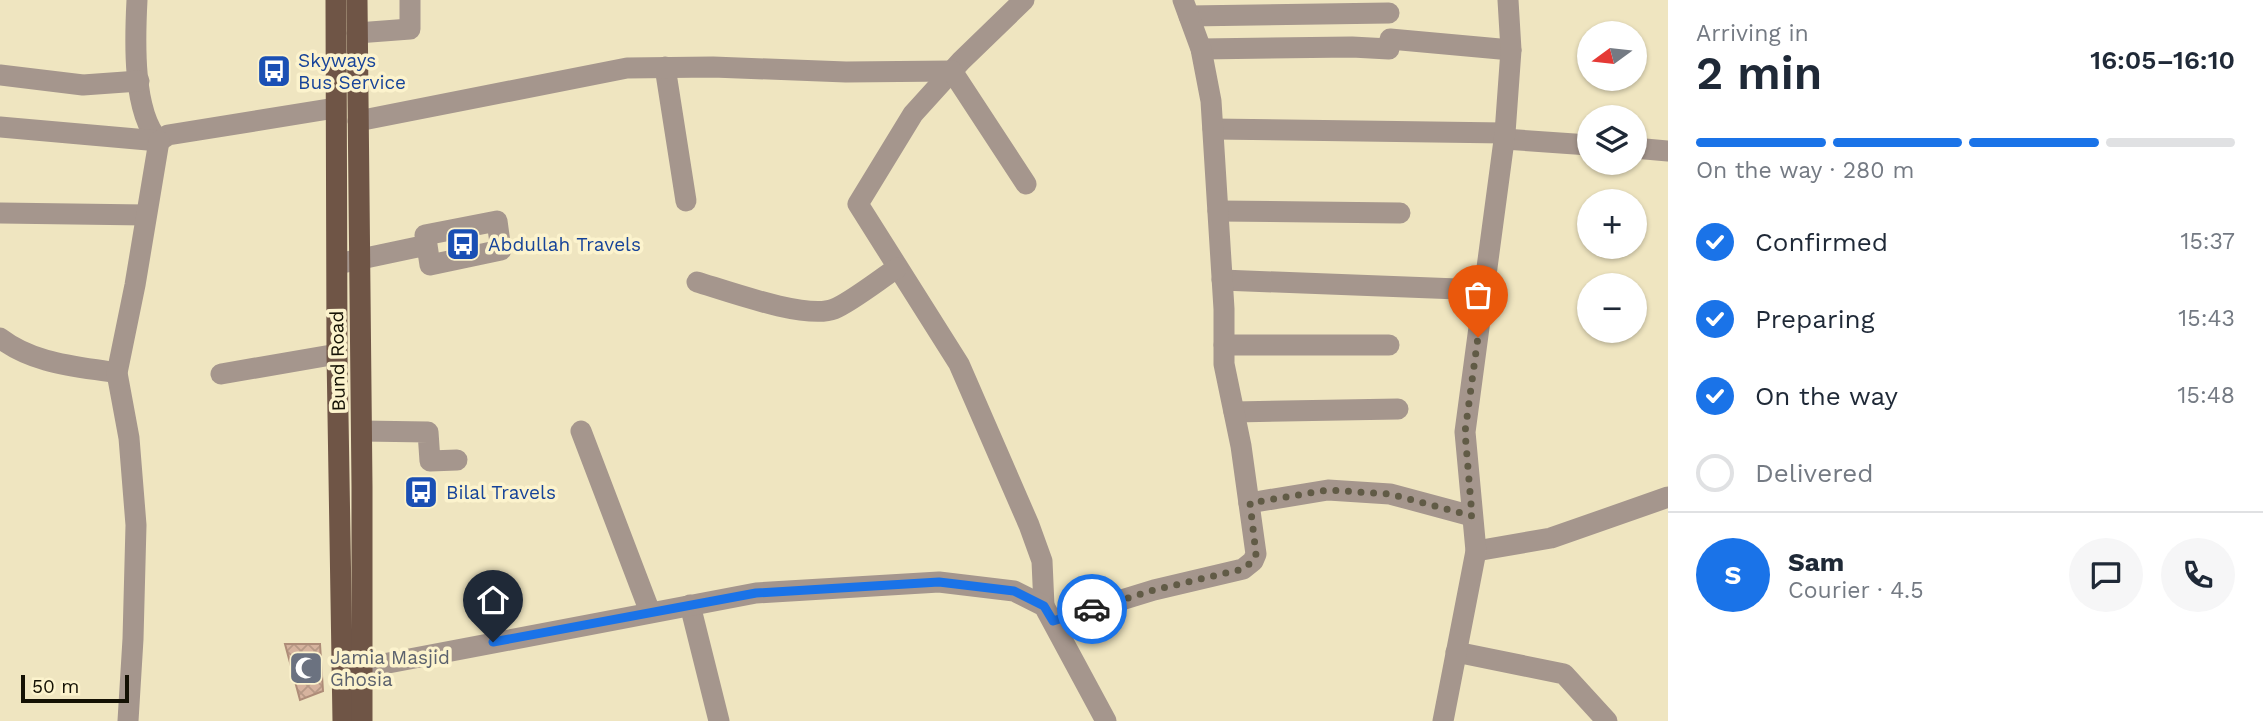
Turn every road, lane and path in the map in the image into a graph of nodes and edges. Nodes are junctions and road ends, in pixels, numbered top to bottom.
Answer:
1 (137, 0) edge
2 (336, 0) edge
3 (357, 0) edge
4 (410, 0) edge
5 (1024, 0) edge
6 (1508, 0) edge
7 (1328, 7) edge
8 (1186, 8) edge
9 (1389, 13) dead end
10 (357, 33) junction
11 (1201, 49) junction
12 (1511, 50) junction
13 (664, 67) junction
14 (952, 71) junction
15 (0, 75) edge
16 (139, 82) junction
17 (335, 107) junction
18 (358, 121) junction
19 (0, 127) edge
20 (1213, 129) junction
21 (1504, 136) junction
22 (159, 141) junction
23 (1577, 144) edge
24 (1647, 149) edge
25 (1668, 151) edge
26 (1026, 184) dead end
27 (686, 201) dead end
28 (1218, 211) junction
29 (0, 213) edge
30 (1400, 213) dead end
31 (146, 215) junction
32 (427, 245) dead end
33 (360, 259) junction
34 (336, 264) junction
35 (897, 268) junction
36 (1222, 280) junction
37 (697, 282) dead end
38 (1484, 290) junction
39 (0, 338) edge
40 (1224, 345) junction
41 (1389, 345) dead end
42 (337, 354) junction
43 (117, 373) junction
44 (221, 374) dead end
45 (1398, 409) dead end
46 (1234, 412) junction
47 (362, 431) junction
48 (581, 431) dead end
49 (457, 460) dead end
50 (1668, 497) edge
51 (1250, 503) junction
52 (1472, 516) junction
53 (1476, 551) junction
54 (690, 605) junction
55 (650, 612) junction
56 (1049, 613) junction
57 (1456, 652) junction
58 (362, 668) junction
59 (128, 721) edge
60 (343, 721) edge
61 (362, 721) edge
62 (719, 721) edge
63 (1106, 721) edge
64 (1443, 721) edge
65 (1606, 721) edge

1 - 16 street
2 - 17 main road, Bund Road
3 - 10 main road, Bund Road
4 - 10 street
5 - 14 street
6 - 12 street
7 - 8 street
7 - 9 street
8 - 11 street
10 - 18 main road, Bund Road
11 - 12 street
11 - 20 street
12 - 21 street
13 - 14 street
13 - 18 street
13 - 27 street
14 - 26 street
14 - 35 street
15 - 16 street
16 - 22 street
17 - 22 street
17 - 34 main road, Bund Road
18 - 33 main road, Bund Road
19 - 22 street
20 - 21 street
20 - 28 street
21 - 23 street
21 - 38 street
22 - 31 street
24 - 25 street
28 - 30 street
28 - 36 street
29 - 31 street
31 - 43 street
32 - 33 street
33 - 34 street
33 - 47 main road, Bund Road
34 - 42 main road, Bund Road
35 - 37 street
35 - 56 street
36 - 38 street
36 - 40 street
38 - 52 street
39 - 43 street
40 - 41 street
40 - 46 street
42 - 44 street
42 - 60 main road, Bund Road
43 - 59 street
45 - 46 street
46 - 51 street
47 - 49 street
47 - 58 main road, Bund Road
48 - 55 street
50 - 53 street
51 - 52 street
51 - 56 street
52 - 53 street
53 - 57 street
54 - 55 street
54 - 56 street
54 - 62 street
55 - 58 street
56 - 63 street
57 - 64 street
57 - 65 street
58 - 61 main road, Bund Road

